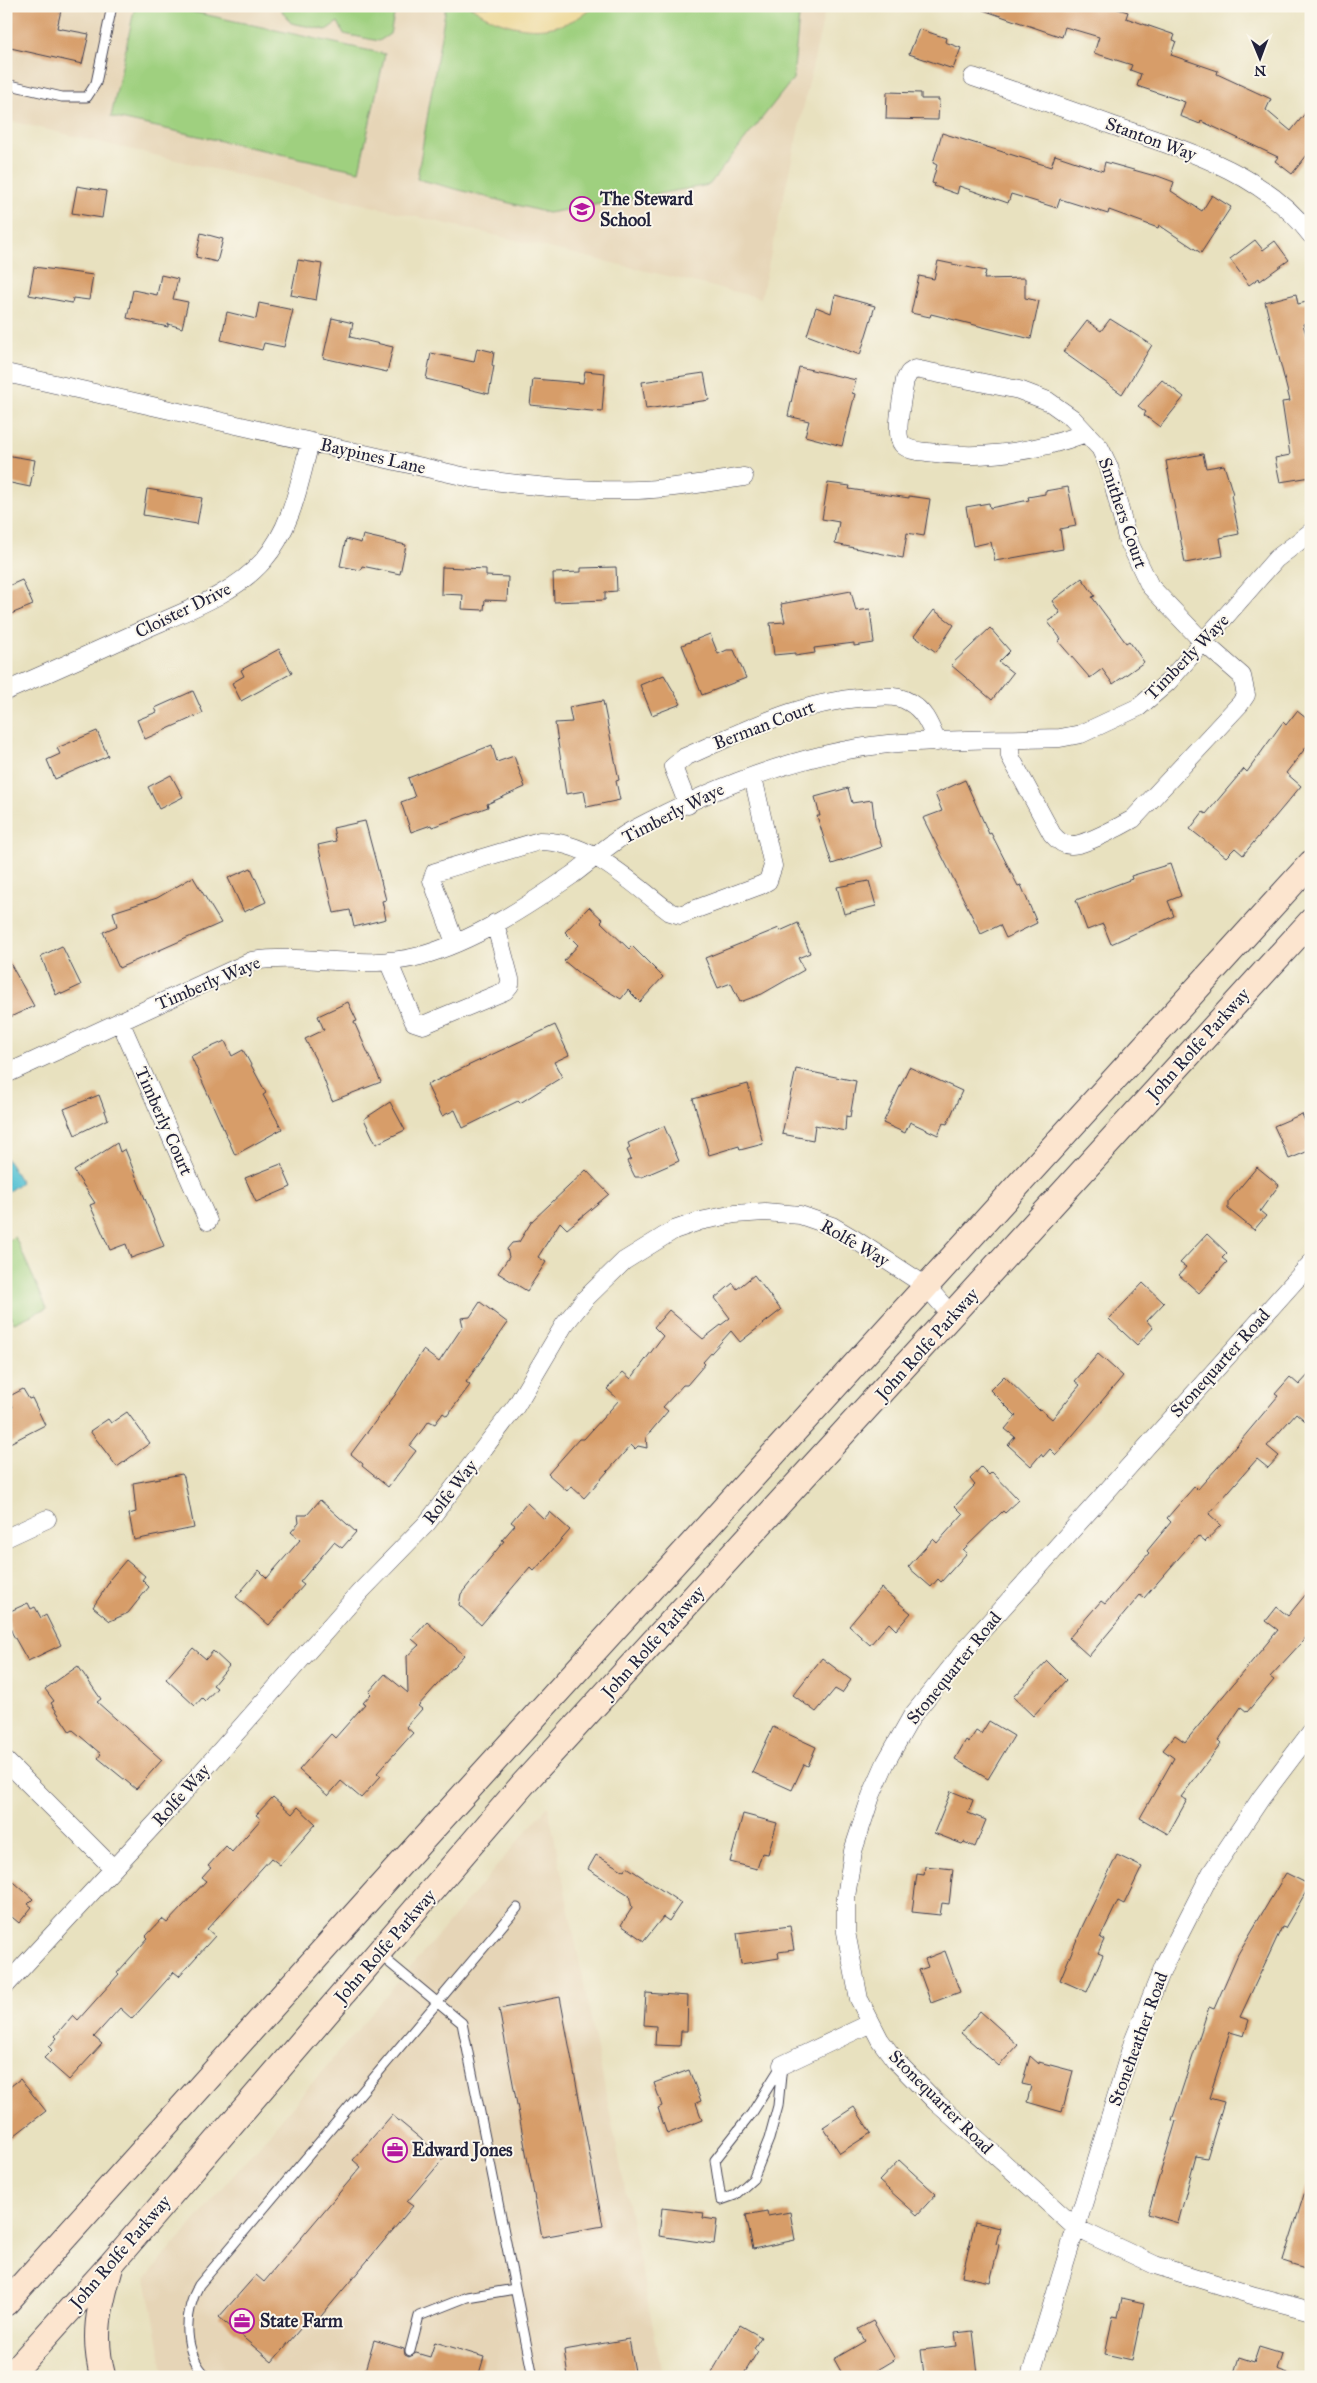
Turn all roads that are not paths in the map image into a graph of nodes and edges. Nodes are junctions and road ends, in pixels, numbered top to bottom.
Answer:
1 (112, 6) edge
2 (973, 77) dead end
3 (6, 84) edge
4 (1311, 234) edge
5 (6, 373) edge
6 (1086, 433) junction
7 (310, 442) junction
8 (744, 477) dead end
9 (1311, 532) edge
10 (1203, 642) junction
11 (6, 691) edge
12 (1010, 740) junction
13 (936, 742) junction
14 (753, 777) junction
15 (688, 805) junction
16 (596, 856) junction
17 (1311, 863) edge
18 (1311, 921) edge
19 (495, 924) junction
20 (455, 943) junction
21 (388, 961) junction
22 (120, 1021) junction
23 (6, 1074) edge
24 (208, 1220) dead end
25 (1311, 1262) edge
26 (926, 1286) junction
27 (952, 1316) junction
28 (47, 1519) dead end
29 (6, 1538) edge
30 (1311, 1732) edge
31 (6, 1761) edge
32 (113, 1868) junction
33 (517, 1908) dead end
34 (379, 1953) junction
35 (6, 1985) edge
36 (439, 2002) junction
37 (871, 2023) junction
38 (782, 2065) junction
39 (1076, 2228) junction
40 (112, 2263) junction
41 (515, 2289) junction
42 (9, 2299) edge
43 (1311, 2311) edge
44 (410, 2351) dead end
45 (9, 2377) edge
46 (103, 2377) edge
47 (207, 2377) edge
48 (532, 2377) edge
49 (1030, 2377) edge

1 - 3 lane
2 - 4 street, Stanton Way
5 - 7 street, Baypines Lane
6 - 6 street, Smithers Court
6 - 10 street, Smithers Court
7 - 8 street, Baypines Lane
7 - 11 street, Cloister Drive
9 - 10 street, Timberly Waye
10 - 12 street, Timberly Waye
10 - 12 street, Smithers Court
12 - 13 street, Timberly Waye
13 - 14 street, Timberly Waye
13 - 15 street, Berman Court
14 - 15 street, Timberly Waye
14 - 16 street
15 - 16 street, Timberly Waye
16 - 19 street, Timberly Waye
16 - 20 street
17 - 26 main road
18 - 27 main road, John Rolfe Parkway
19 - 20 street, Timberly Waye
19 - 21 street
20 - 21 street, Timberly Waye
21 - 22 street, Timberly Waye
22 - 23 street, Timberly Waye
22 - 24 street, Timberly Court
25 - 37 street, Stonequarter Road
26 - 27 street, Rolfe Way
26 - 32 street, Rolfe Way
26 - 42 main road
27 - 34 main road, John Rolfe Parkway
28 - 29 street
30 - 39 street, Stoneheather Road
31 - 32 street
32 - 35 street, Rolfe Way
33 - 36 lane
34 - 36 lane
34 - 40 main road, John Rolfe Parkway
36 - 41 lane
36 - 47 lane
37 - 38 street
37 - 39 street, Stonequarter Road
38 - 38 lane
39 - 43 street, Stonequarter Road
39 - 49 street, Stoneheather Road
40 - 45 main road, John Rolfe Parkway
40 - 46 main road
41 - 44 lane
41 - 48 lane

